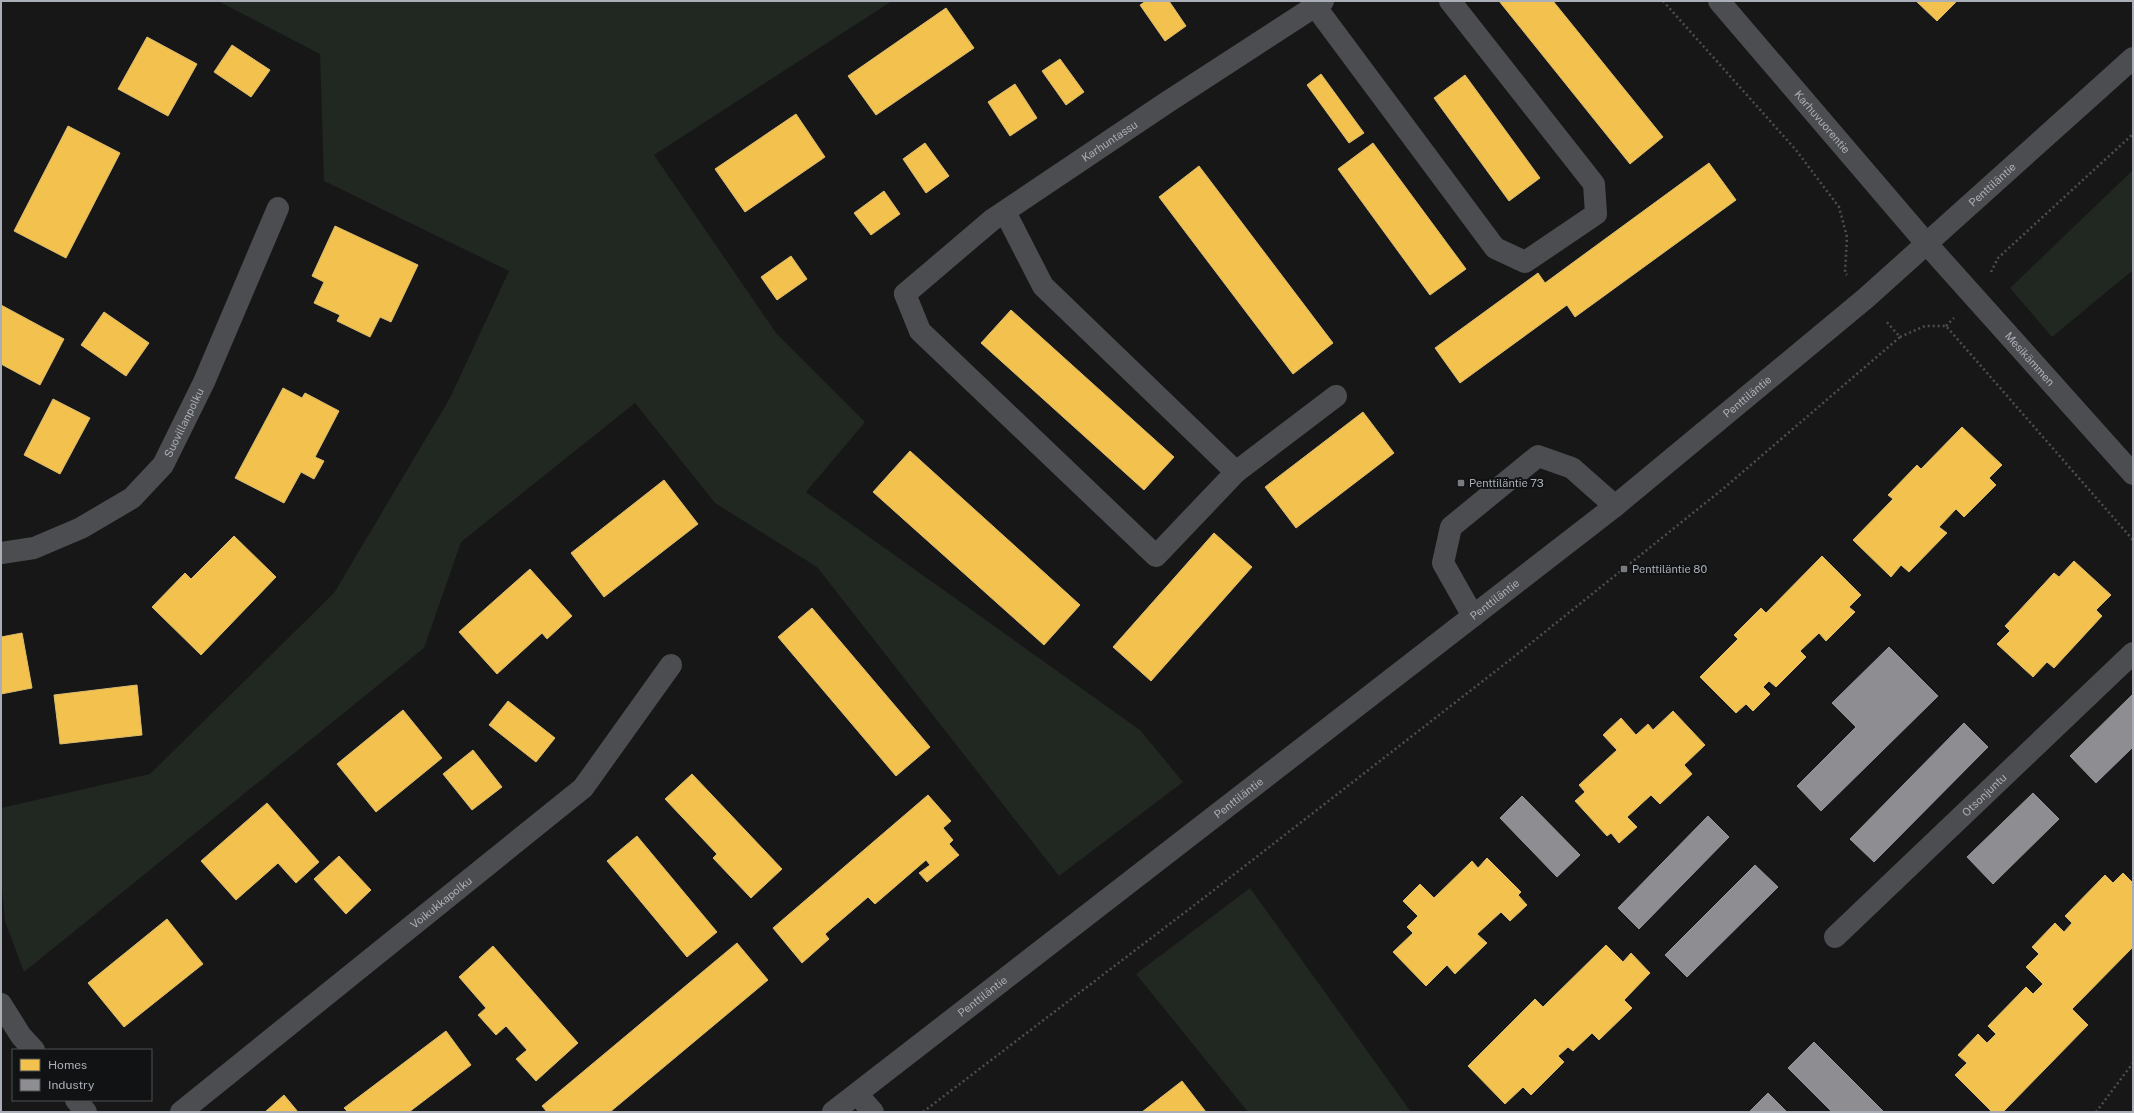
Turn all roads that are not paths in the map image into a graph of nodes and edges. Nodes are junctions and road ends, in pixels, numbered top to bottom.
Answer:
1 (1450, 1) edge
2 (1718, 1) edge
3 (1319, 4) edge
4 (2133, 58) edge
5 (278, 208) dead end
6 (1005, 212) junction
7 (1926, 243) junction
8 (1336, 396) dead end
9 (1236, 472) junction
10 (2133, 474) edge
11 (1615, 506) junction
12 (1, 553) edge
13 (1472, 616) junction
14 (2133, 653) edge
15 (671, 665) dead end
16 (1835, 936) dead end
17 (1, 1004) edge
18 (33, 1049) edge
19 (857, 1094) junction
20 (77, 1101) edge
21 (86, 1112) edge
22 (181, 1112) edge
23 (833, 1112) edge
24 (873, 1112) edge

1 - 3 street
2 - 7 street, Karhuvuorentie
3 - 6 street, Karhuntassu
4 - 7 street, Penttiläntie
5 - 12 street, Suovillanpolku
6 - 9 street
6 - 9 street, Karhuntassu
7 - 10 street, Mesikämmen
7 - 11 street, Penttiläntie
8 - 9 street
11 - 13 street, Penttiläntie
11 - 13 street
13 - 19 street, Penttiläntie
14 - 16 street, Otsonjuntu
15 - 22 street, Voikukkapolku
17 - 18 street
19 - 23 street, Penttiläntie
19 - 24 street
20 - 21 street

